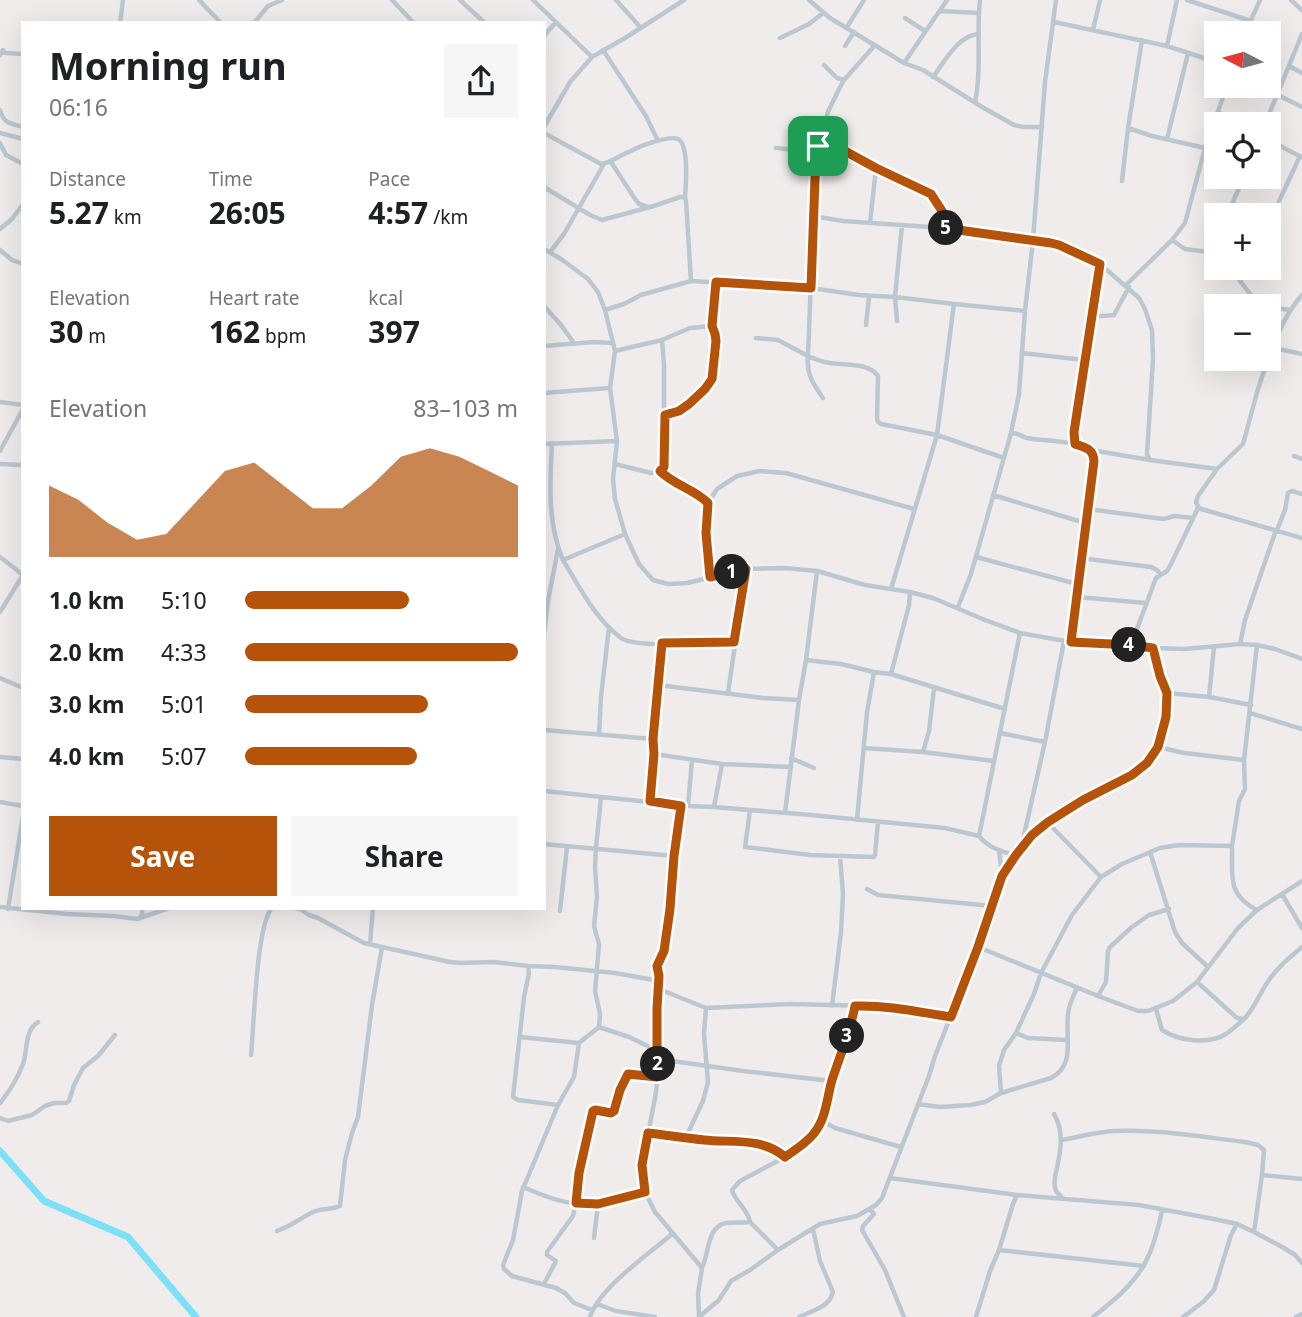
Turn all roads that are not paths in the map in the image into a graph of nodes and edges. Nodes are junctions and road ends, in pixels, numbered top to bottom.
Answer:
1 (123, 0) edge
2 (199, 0) edge
3 (282, 0) edge
4 (392, 0) edge
5 (460, 0) edge
6 (533, 0) edge
7 (616, 0) edge
8 (684, 0) edge
9 (809, 0) edge
10 (864, 0) edge
11 (947, 0) edge
12 (980, 0) edge
13 (1056, 0) edge
14 (1100, 0) edge
15 (1177, 0) edge
16 (1187, 0) edge
17 (1260, 0) edge
18 (1291, 0) edge
19 (1302, 10) edge
20 (940, 11) junction
21 (823, 13) junction
22 (979, 13) junction
23 (905, 18) dead end
24 (120, 21) edge
25 (218, 21) edge
26 (256, 21) edge
27 (412, 21) edge
28 (483, 21) edge
29 (1251, 21) joint
30 (1054, 22) junction
31 (555, 23) junction
32 (847, 27) junction
33 (641, 28) junction
34 (1093, 30) junction
35 (925, 31) junction
36 (854, 32) junction
37 (546, 34) edge
38 (979, 34) junction
39 (1302, 34) edge
40 (780, 38) dead end
41 (1142, 40) junction
42 (875, 45) junction
43 (845, 46) dead end
44 (1167, 46) junction
45 (603, 50) junction
46 (1188, 53) junction
47 (21, 54) edge
48 (0, 55) edge
49 (592, 57) junction
50 (1204, 58) edge
51 (904, 63) junction
52 (824, 65) dead end
53 (1289, 66) junction
54 (1302, 74) edge
55 (933, 77) junction
56 (844, 80) junction
57 (1281, 88) edge
58 (1281, 94) edge
59 (1223, 98) edge
60 (975, 102) junction
61 (1302, 107) edge
62 (0, 110) edge
63 (1218, 112) edge
64 (546, 124) edge
65 (21, 126) edge
66 (1042, 127) junction
67 (1128, 128) junction
68 (0, 133) edge
69 (546, 134) edge
70 (21, 138) edge
71 (1167, 139) junction
72 (658, 141) junction
73 (0, 142) edge
74 (1281, 146) edge
75 (776, 148) dead end
76 (1204, 148) edge
77 (817, 149) junction
78 (1204, 151) edge
79 (1301, 157) edge
80 (21, 163) edge
81 (608, 163) junction
82 (876, 168) junction
83 (1122, 181) dead end
84 (546, 188) edge
85 (685, 197) junction
86 (1279, 203) edge
87 (21, 207) edge
88 (579, 208) junction
89 (649, 208) junction
90 (813, 216) junction
91 (870, 222) junction
92 (902, 224) junction
93 (944, 228) junction
94 (0, 229) edge
95 (1033, 240) junction
96 (1172, 240) junction
97 (0, 250) edge
98 (547, 251) edge
99 (1204, 251) edge
100 (21, 263) edge
101 (1100, 264) junction
102 (691, 281) junction
103 (716, 282) junction
104 (1127, 286) junction
105 (811, 288) junction
106 (1302, 295) edge
107 (869, 297) junction
108 (895, 297) junction
109 (954, 304) junction
110 (546, 308) edge
111 (1281, 309) edge
112 (605, 310) junction
113 (1290, 310) junction
114 (1026, 311) junction
115 (1091, 317) junction
116 (897, 321) dead end
117 (866, 325) dead end
118 (712, 326) junction
119 (1281, 328) edge
120 (756, 338) dead end
121 (662, 341) junction
122 (612, 342) junction
123 (574, 344) junction
124 (546, 346) edge
125 (1281, 349) edge
126 (615, 351) junction
127 (1022, 353) junction
128 (1302, 354) edge
129 (808, 356) junction
130 (1084, 360) junction
131 (1264, 371) edge
132 (610, 388) junction
133 (546, 393) edge
134 (823, 398) dead end
135 (0, 402) edge
136 (21, 407) edge
137 (21, 411) edge
138 (665, 415) junction
139 (1011, 433) junction
140 (937, 435) junction
141 (617, 441) junction
142 (552, 443) junction
143 (546, 444) edge
144 (1075, 444) junction
145 (1091, 450) junction
146 (0, 451) edge
147 (1294, 456) dead end
148 (1003, 458) junction
149 (1302, 459) edge
150 (1150, 460) junction
151 (0, 464) edge
152 (615, 464) junction
153 (21, 465) edge
154 (1217, 469) junction
155 (660, 471) junction
156 (1302, 494) edge
157 (993, 495) junction
158 (547, 499) edge
159 (708, 503) junction
160 (1198, 508) junction
161 (914, 509) junction
162 (1088, 509) junction
163 (1193, 518) junction
164 (1085, 523) junction
165 (1277, 530) junction
166 (625, 534) junction
167 (1302, 538) edge
168 (558, 547) junction
169 (0, 557) edge
170 (976, 557) junction
171 (1080, 558) junction
172 (562, 560) junction
173 (746, 569) junction
174 (817, 571) junction
175 (21, 573) edge
176 (1160, 575) junction
177 (710, 577) junction
178 (21, 578) edge
179 (1077, 584) junction
180 (891, 589) junction
181 (910, 592) junction
182 (1077, 597) junction
183 (546, 601) edge
184 (1147, 604) junction
185 (958, 607) junction
186 (0, 612) edge
187 (609, 626) junction
188 (1020, 633) junction
189 (1068, 641) junction
190 (734, 642) junction
191 (662, 643) junction
192 (1240, 644) junction
193 (1131, 645) junction
194 (1258, 645) junction
195 (1214, 647) junction
196 (1153, 648) junction
197 (1302, 659) edge
198 (806, 660) junction
199 (874, 672) junction
200 (891, 674) junction
201 (0, 678) edge
202 (658, 685) junction
203 (21, 687) edge
204 (934, 689) junction
205 (728, 693) junction
206 (1167, 693) junction
207 (1209, 697) junction
208 (799, 699) junction
209 (1251, 705) junction
210 (1005, 709) junction
211 (1250, 713) junction
212 (1302, 729) edge
213 (546, 730) edge
214 (1000, 733) junction
215 (599, 735) junction
216 (653, 739) junction
217 (1045, 742) junction
218 (1158, 747) junction
219 (864, 748) junction
220 (923, 752) junction
221 (654, 754) junction
222 (0, 757) edge
223 (791, 758) junction
224 (21, 760) edge
225 (692, 760) junction
226 (1244, 760) junction
227 (994, 761) junction
228 (722, 764) junction
229 (791, 767) junction
230 (814, 768) dead end
231 (546, 791) edge
232 (601, 797) junction
233 (650, 801) junction
234 (0, 802) edge
235 (21, 806) edge
236 (681, 806) junction
237 (688, 806) junction
238 (714, 807) junction
239 (750, 810) junction
240 (785, 813) junction
241 (857, 820) junction
242 (878, 822) junction
243 (1048, 822) junction
244 (21, 828) edge
245 (979, 836) junction
246 (546, 844) edge
247 (1232, 846) junction
248 (567, 847) junction
249 (596, 848) junction
250 (1021, 849) junction
251 (999, 850) junction
252 (1150, 852) junction
253 (1016, 855) junction
254 (674, 856) junction
255 (840, 856) junction
256 (1002, 876) junction
257 (1101, 877) junction
258 (1302, 881) edge
259 (867, 889) dead end
260 (1282, 894) junction
261 (992, 906) junction
262 (0, 907) edge
263 (8, 909) junction
264 (21, 909) edge
265 (1169, 909) junction
266 (38, 910) edge
267 (143, 910) edge
268 (164, 910) edge
269 (271, 910) edge
270 (302, 910) edge
271 (373, 910) edge
272 (1257, 910) junction
273 (68, 911) edge
274 (560, 911) dead end
275 (141, 919) junction
276 (1302, 928) edge
277 (370, 944) junction
278 (382, 947) junction
279 (978, 947) junction
280 (1302, 947) edge
281 (528, 966) junction
282 (1208, 968) junction
283 (597, 971) junction
284 (1041, 973) junction
285 (659, 981) junction
286 (1197, 982) junction
287 (1077, 987) junction
288 (659, 989) junction
289 (1098, 996) junction
290 (832, 1006) junction
291 (855, 1006) junction
292 (706, 1008) junction
293 (1156, 1009) junction
294 (951, 1017) junction
295 (1244, 1019) junction
296 (38, 1022) dead end
297 (599, 1027) junction
298 (1016, 1033) junction
299 (115, 1035) dead end
300 (520, 1037) junction
301 (1067, 1040) junction
302 (579, 1043) junction
303 (658, 1051) junction
304 (251, 1055) dead end
305 (658, 1059) junction
306 (707, 1065) junction
307 (657, 1077) junction
308 (832, 1081) junction
309 (1000, 1093) junction
310 (0, 1103) edge
311 (918, 1104) junction
312 (558, 1105) junction
313 (1054, 1114) dead end
314 (0, 1118) edge
315 (822, 1121) junction
316 (648, 1133) junction
317 (686, 1137) junction
318 (1061, 1140) junction
319 (901, 1147) junction
320 (785, 1157) junction
321 (1262, 1175) junction
322 (890, 1178) junction
323 (1302, 1179) edge
324 (523, 1187) junction
325 (645, 1192) junction
326 (1017, 1195) junction
327 (1065, 1200) junction
328 (576, 1203) junction
329 (598, 1204) junction
330 (870, 1209) junction
331 (1163, 1211) junction
332 (750, 1222) junction
333 (1237, 1224) junction
334 (813, 1228) junction
335 (277, 1231) dead end
336 (1254, 1232) junction
337 (673, 1234) junction
338 (594, 1238) dead end
339 (778, 1250) junction
340 (999, 1250) junction
341 (1302, 1263) edge
342 (1144, 1266) junction
343 (702, 1268) junction
344 (544, 1284) junction
345 (597, 1304) junction
346 (592, 1310) junction
347 (900, 1314) edge
348 (1302, 1314) edge
349 (590, 1317) edge
350 (655, 1317) edge
351 (699, 1317) edge
352 (799, 1317) edge
353 (975, 1317) edge
354 (1093, 1317) edge
355 (1183, 1317) edge
356 (1296, 1317) edge

1 - 24 street
2 - 25 street
3 - 26 street
4 - 27 street
5 - 28 street
6 - 31 street
7 - 33 street
8 - 33 street
9 - 21 street
10 - 32 street
11 - 20 street
12 - 22 street
13 - 30 street
14 - 34 street
15 - 44 street
16 - 29 street
17 - 29 street
18 - 19 street
20 - 22 street
20 - 35 street
21 - 32 street
21 - 40 street
22 - 38 street
23 - 35 street
30 - 34 street
30 - 66 street
31 - 37 street
31 - 49 street
32 - 36 street
33 - 45 street
34 - 41 street
35 - 51 street
36 - 42 street
36 - 43 street
38 - 55 street
38 - 60 street
39 - 53 street
41 - 44 street
41 - 67 street
42 - 51 street
42 - 56 street
44 - 46 street
45 - 49 street
45 - 72 street
46 - 50 street
46 - 71 street
47 - 48 street
49 - 64 street
51 - 55 street
52 - 56 street
53 - 54 street
53 - 57 street
55 - 60 street
56 - 77 street
58 - 61 street
59 - 63 street
60 - 66 street
62 - 65 street
66 - 95 street
67 - 71 street
67 - 83 street
68 - 70 street
69 - 81 street
71 - 76 street
72 - 81 street
72 - 85 street
73 - 80 street
74 - 79 street
75 - 77 street
77 - 82 street
77 - 90 street
78 - 96 street
79 - 86 street
81 - 88 street
81 - 89 street
82 - 91 street
82 - 93 street
84 - 88 street
85 - 89 street
85 - 102 street
87 - 94 street
88 - 89 street
88 - 98 street
90 - 91 street
90 - 105 street
91 - 92 street
92 - 93 street
92 - 108 street
93 - 95 street
95 - 101 street
95 - 114 street
96 - 99 street
96 - 104 street
97 - 100 street
98 - 112 street
101 - 104 street
101 - 115 street
102 - 103 street
102 - 112 street
103 - 105 street
103 - 118 street
104 - 115 street
104 - 150 street
105 - 107 street
105 - 129 street
106 - 113 street
107 - 108 street
107 - 117 street
108 - 109 street
108 - 116 street
109 - 114 street
109 - 140 street
110 - 123 street
111 - 113 street
112 - 122 street
113 - 119 street
114 - 127 street
115 - 130 street
118 - 121 street
118 - 138 street
120 - 129 street
121 - 126 street
121 - 138 street
122 - 123 street
122 - 126 street
123 - 124 street
125 - 128 street
126 - 132 street
127 - 130 street
127 - 139 street
129 - 134 street
129 - 140 street
130 - 144 street
131 - 154 street
132 - 133 street
132 - 141 street
135 - 136 street
137 - 146 street
138 - 155 street
139 - 144 street
139 - 148 street
140 - 148 street
140 - 161 street
141 - 142 street
141 - 152 street
142 - 143 street
142 - 158 street
144 - 145 street
145 - 150 street
145 - 162 street
147 - 149 street
148 - 157 street
150 - 154 street
151 - 153 street
152 - 155 street
152 - 166 street
154 - 160 street
155 - 159 street
156 - 165 street
157 - 164 street
157 - 170 street
158 - 168 street
159 - 161 street
159 - 177 street
160 - 163 street
160 - 165 street
161 - 180 street
162 - 163 street
162 - 164 street
163 - 176 street
164 - 171 street
165 - 167 street
165 - 192 street
166 - 172 street
166 - 177 street
168 - 172 street
168 - 183 street
169 - 175 street
170 - 179 street
170 - 185 street
171 - 176 street
171 - 179 street
172 - 187 street
173 - 174 street
173 - 177 street
173 - 190 street
174 - 180 street
174 - 198 street
176 - 184 street
178 - 186 street
179 - 182 street
180 - 181 street
181 - 185 street
181 - 200 street
182 - 184 street
182 - 189 street
184 - 193 street
185 - 188 street
187 - 191 street
187 - 215 street
188 - 189 street
188 - 210 street
189 - 193 street
189 - 217 street
190 - 191 street
190 - 205 street
191 - 202 street
192 - 194 street
192 - 195 street
193 - 196 street
194 - 197 street
194 - 209 street
195 - 196 street
195 - 207 street
196 - 206 street
198 - 199 street
198 - 208 street
199 - 200 street
199 - 219 street
200 - 204 street
201 - 203 street
202 - 205 street
202 - 216 street
204 - 210 street
204 - 220 street
205 - 208 street
206 - 207 street
206 - 218 street
207 - 209 street
208 - 223 street
209 - 211 street
210 - 214 street
211 - 212 street
211 - 226 street
213 - 215 street
214 - 217 street
214 - 227 street
215 - 216 street
216 - 221 street
217 - 250 street
218 - 226 street
218 - 243 street
219 - 220 street
219 - 241 street
220 - 227 street
221 - 225 street
221 - 233 street
222 - 224 street
223 - 229 street
223 - 230 street
225 - 228 street
225 - 237 street
226 - 247 street
227 - 245 street
228 - 229 street
228 - 238 street
229 - 240 street
231 - 232 street
232 - 233 street
232 - 249 street
233 - 236 street
234 - 235 street
236 - 237 street
236 - 254 street
237 - 238 street
238 - 239 street
239 - 240 street
239 - 255 street
240 - 241 street
241 - 242 street
242 - 245 street
242 - 255 street
243 - 250 street
243 - 257 street
244 - 263 street
245 - 251 street
246 - 248 street
247 - 252 street
247 - 272 street
248 - 249 street
248 - 274 street
249 - 254 street
249 - 283 street
250 - 253 street
251 - 253 street
251 - 256 street
252 - 257 street
252 - 265 street
253 - 256 street
254 - 285 street
255 - 290 street
256 - 261 street
257 - 284 street
258 - 260 street
259 - 261 street
260 - 272 street
260 - 276 street
261 - 279 street
262 - 263 street
263 - 264 street
265 - 282 street
265 - 289 street
266 - 273 street
267 - 275 street
268 - 275 street
269 - 304 street
270 - 277 street
271 - 277 street
272 - 282 street
273 - 275 street
277 - 278 street
278 - 281 street
278 - 335 street
279 - 284 street
279 - 294 street
280 - 295 street
281 - 283 street
281 - 300 street
282 - 286 street
283 - 285 street
283 - 297 street
284 - 287 street
284 - 298 street
285 - 288 street
286 - 293 street
286 - 295 street
287 - 289 street
287 - 301 street
288 - 292 street
288 - 303 street
289 - 293 street
290 - 291 street
290 - 292 street
291 - 294 street
291 - 308 street
292 - 306 street
293 - 295 street
294 - 311 street
296 - 310 street
297 - 302 street
297 - 303 street
298 - 301 street
298 - 309 street
299 - 314 street
300 - 302 street
300 - 312 street
301 - 309 street
302 - 312 street
303 - 305 street
305 - 306 street
305 - 307 street
306 - 308 street
306 - 317 street
307 - 316 street
307 - 328 street
308 - 315 street
309 - 311 street
311 - 319 street
312 - 324 street
313 - 318 street
315 - 319 street
315 - 320 street
316 - 317 street
316 - 325 street
317 - 320 street
318 - 321 street
318 - 327 street
319 - 322 street
320 - 332 street
321 - 323 street
321 - 336 street
322 - 326 street
322 - 330 street
324 - 328 street
324 - 344 street
325 - 329 street
325 - 337 street
326 - 327 street
326 - 340 street
327 - 331 street
328 - 329 street
328 - 344 street
329 - 338 street
330 - 334 street
330 - 347 street
331 - 333 street
331 - 342 street
332 - 339 street
332 - 343 street
333 - 336 street
333 - 355 street
334 - 339 street
334 - 352 street
336 - 341 street
337 - 343 street
337 - 345 street
339 - 351 street
340 - 342 street
340 - 353 street
342 - 354 street
343 - 351 street
344 - 346 street
345 - 346 street
345 - 350 street
346 - 349 street
348 - 356 street

